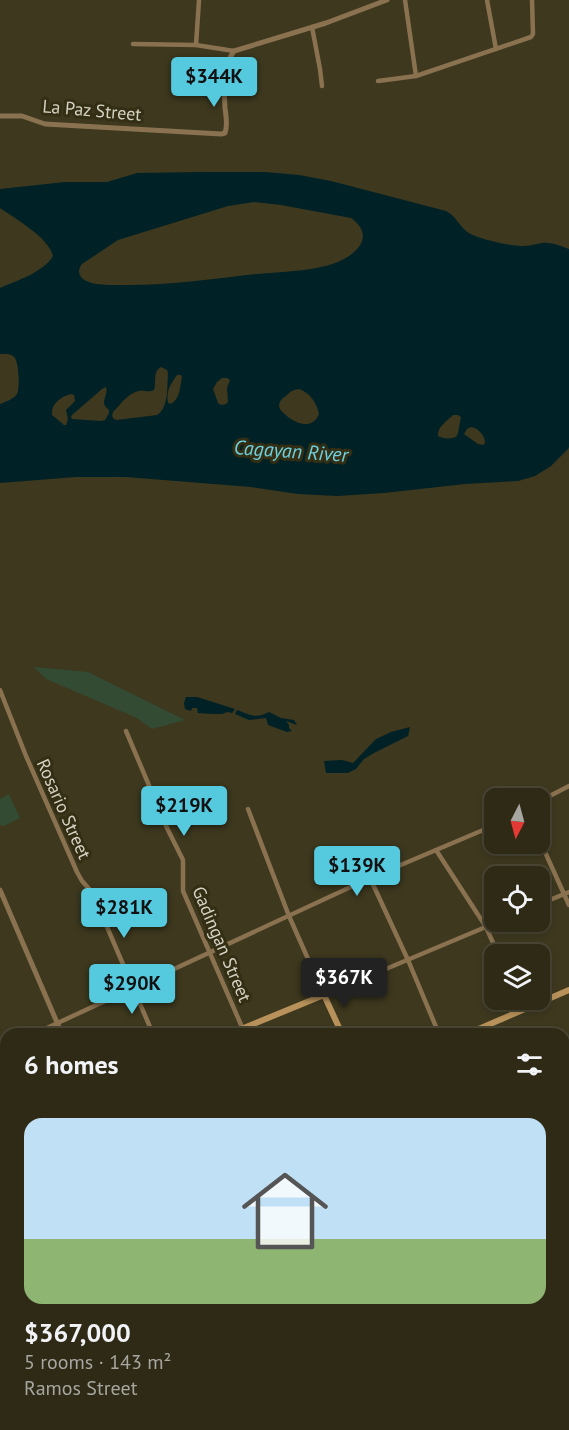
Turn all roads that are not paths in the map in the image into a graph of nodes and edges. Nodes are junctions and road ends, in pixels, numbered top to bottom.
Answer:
1 (200, 0) edge
2 (387, 0) edge
3 (405, 0) edge
4 (487, 0) edge
5 (532, 0) edge
6 (312, 27) junction
7 (133, 44) dead end
8 (196, 45) junction
9 (495, 50) junction
10 (234, 51) junction
11 (416, 76) junction
12 (378, 81) dead end
13 (322, 86) dead end
14 (0, 116) edge
15 (0, 690) edge
16 (126, 731) dead end
17 (569, 786) edge
18 (550, 796) edge
19 (248, 809) dead end
20 (484, 830) edge
21 (436, 850) junction
22 (546, 854) edge
23 (370, 879) junction
24 (0, 890) edge
25 (566, 893) edge
26 (550, 900) edge
27 (569, 905) edge
28 (290, 916) junction
29 (484, 924) edge
30 (484, 928) edge
31 (211, 953) junction
32 (408, 960) junction
33 (132, 988) junction
34 (569, 990) edge
35 (324, 995) junction
36 (550, 998) edge
37 (522, 1010) edge
38 (58, 1024) junction
39 (48, 1028) edge
40 (60, 1028) edge
41 (150, 1028) edge
42 (243, 1028) edge
43 (249, 1028) edge
44 (339, 1028) edge
45 (436, 1028) edge
46 (481, 1028) edge

1 - 8 street
2 - 6 street
3 - 11 street
4 - 9 street
5 - 9 street
6 - 10 street
6 - 13 street
7 - 8 street
8 - 10 street
9 - 11 street
10 - 14 street, La Paz Street
11 - 12 street
15 - 33 street, Rosario Street
16 - 31 street, Gadingan Street
17 - 18 street
19 - 28 street
20 - 21 street
21 - 23 street
21 - 29 street
22 - 25 street
23 - 28 street
23 - 32 street
24 - 38 street
25 - 26 street
25 - 27 street
28 - 31 street
28 - 35 street
30 - 32 street
31 - 33 street
31 - 42 street, Gadingan Street
32 - 35 street
32 - 45 street
33 - 38 street
33 - 41 street, Rosario Street
34 - 36 main road
35 - 43 main road
35 - 44 main road
37 - 46 main road
38 - 39 street
38 - 40 street

